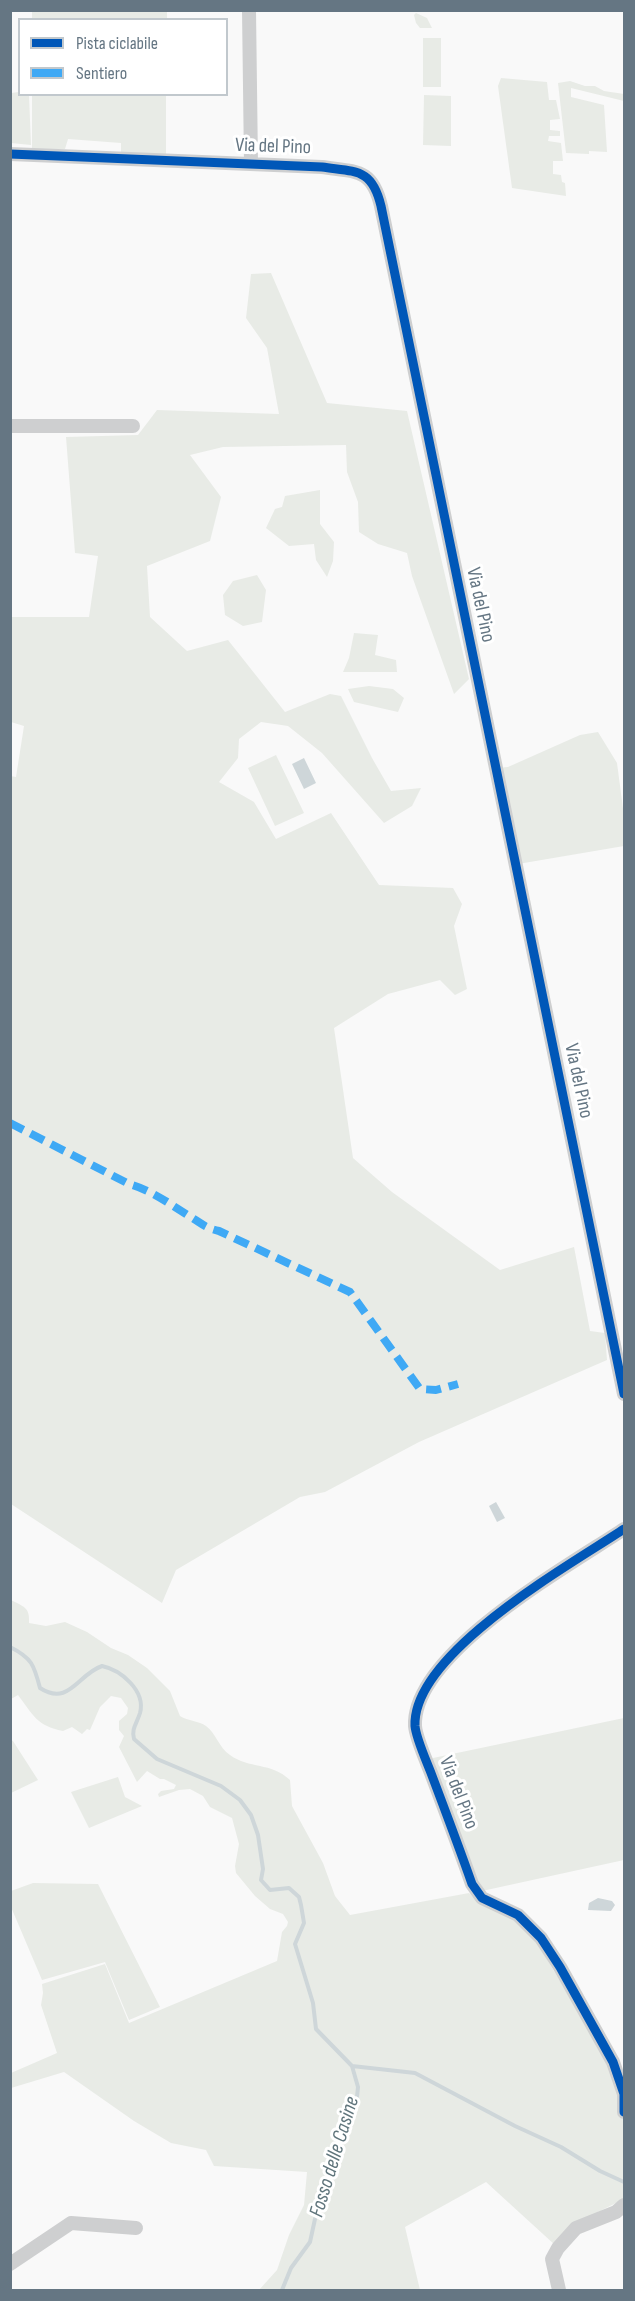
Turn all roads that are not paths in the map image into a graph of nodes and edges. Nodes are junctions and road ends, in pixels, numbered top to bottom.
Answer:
1 (249, 10) edge
2 (10, 154) edge
3 (251, 164) junction
4 (10, 426) edge
5 (133, 426) dead end
6 (619, 1343) edge
7 (624, 1394) edge
8 (624, 1529) edge
9 (624, 2094) edge
10 (624, 2112) edge
11 (624, 2205) edge
12 (136, 2228) dead end
13 (10, 2264) edge
14 (559, 2290) edge

1 - 3 street
2 - 3 street, Via del Pino
3 - 6 street, Via del Pino
4 - 5 street
6 - 7 street, Via del Pino
8 - 9 street, Via del Pino
9 - 10 street, Via del Pino
11 - 14 street
12 - 13 street

